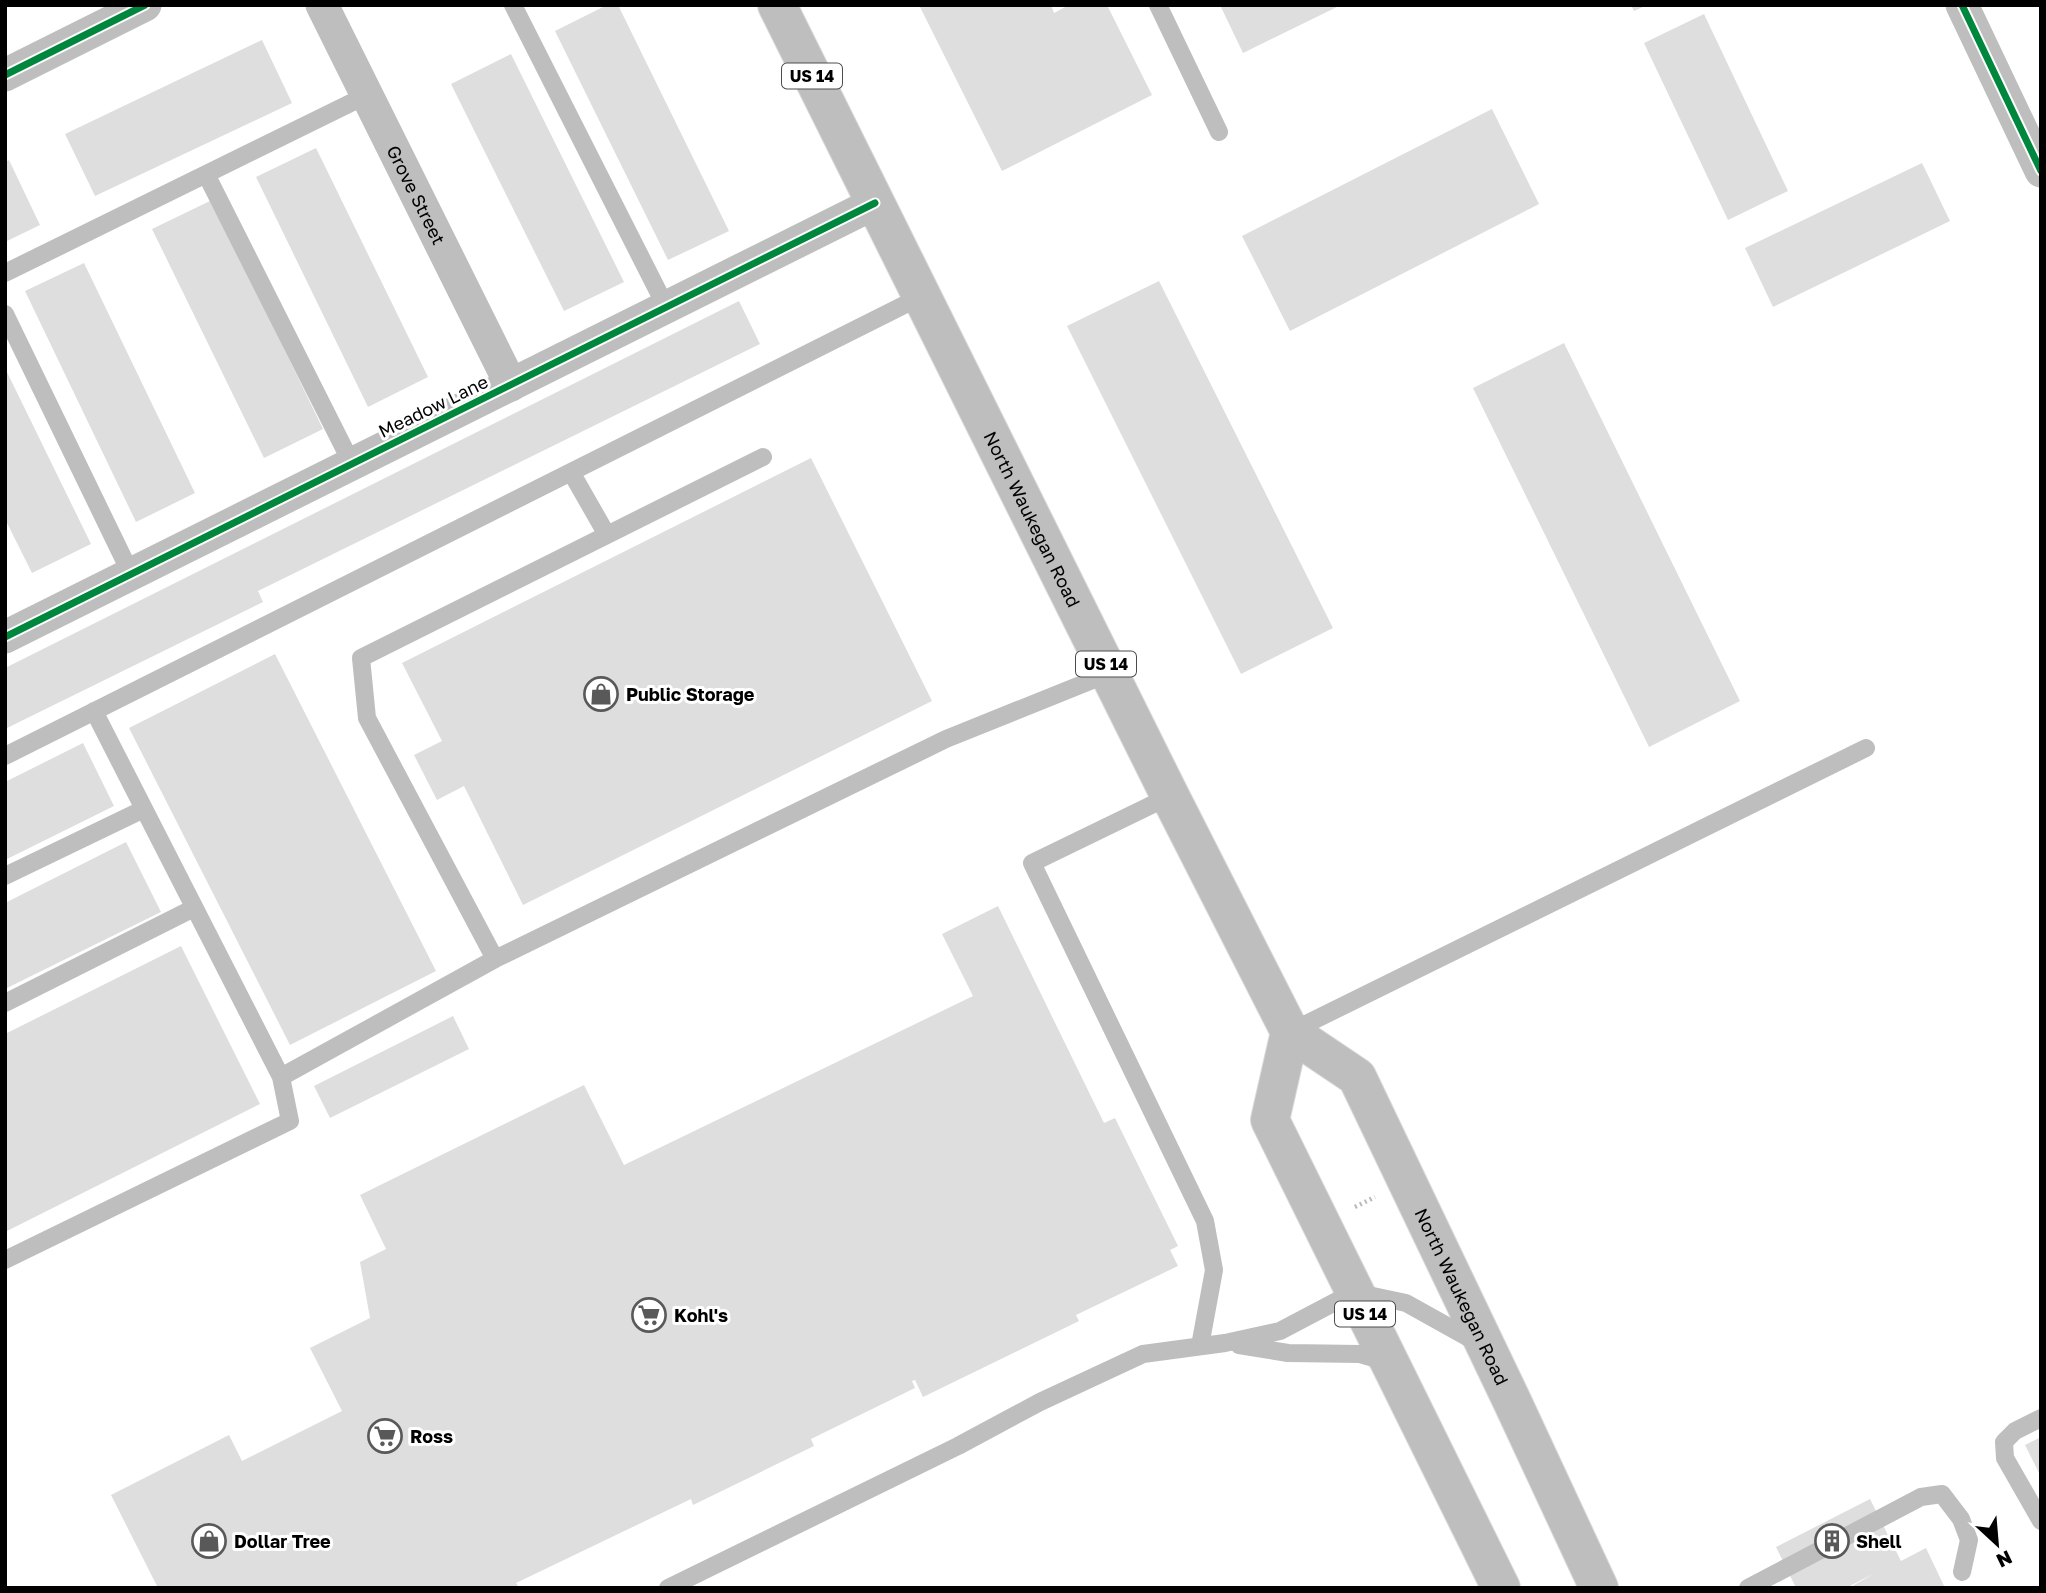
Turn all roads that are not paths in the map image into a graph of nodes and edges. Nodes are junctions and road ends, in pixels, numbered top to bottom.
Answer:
1 (145, 5) edge
2 (323, 5) edge
3 (513, 5) edge
4 (777, 5) edge
5 (1158, 5) edge
6 (1962, 5) edge
7 (5, 75) edge
8 (367, 95) junction
9 (1219, 132) dead end
10 (2041, 171) edge
11 (206, 174) junction
12 (875, 203) junction
13 (5, 273) edge
14 (922, 296) junction
15 (666, 307) junction
16 (5, 314) edge
17 (511, 385) junction
18 (764, 457) dead end
19 (352, 464) junction
20 (571, 471) junction
21 (607, 535) junction
22 (131, 574) junction
23 (5, 637) edge
24 (1110, 673) junction
25 (94, 711) junction
26 (1866, 748) dead end
27 (5, 756) edge
28 (1170, 796) junction
29 (144, 808) junction
30 (5, 876) edge
31 (194, 908) junction
32 (495, 960) junction
33 (5, 1003) edge
34 (1290, 1032) junction
35 (281, 1077) junction
36 (5, 1260) edge
37 (1354, 1292) junction
38 (1225, 1343) junction
39 (1200, 1346) junction
40 (1485, 1348) junction
41 (1389, 1362) junction
42 (2041, 1418) edge
43 (2041, 1521) edge
44 (1962, 1573) dead end
45 (668, 1588) edge
46 (1501, 1588) edge
47 (1599, 1588) edge
48 (1748, 1588) edge

1 - 7 street
2 - 8 street, Grove Street
3 - 15 lane
4 - 12 main road, North Waukegan Road / US 14
5 - 9 lane
6 - 10 street
8 - 11 lane
8 - 17 street, Grove Street
11 - 13 lane
11 - 19 lane
12 - 14 main road, North Waukegan Road / US 14
12 - 15 street, Meadow Lane
14 - 20 lane
14 - 24 main road, North Waukegan Road / US 14
15 - 17 street, Meadow Lane
16 - 22 lane
17 - 19 street, Meadow Lane
18 - 21 lane
19 - 22 street, Meadow Lane
20 - 21 lane
20 - 25 lane
21 - 32 lane
22 - 23 street, Meadow Lane
24 - 28 main road, North Waukegan Road / US 14
24 - 32 lane
25 - 27 lane
25 - 29 lane
26 - 34 lane
28 - 34 main road, North Waukegan Road / US 14
28 - 39 lane
29 - 30 lane
29 - 31 lane
31 - 33 lane
31 - 35 lane
32 - 35 lane
34 - 37 main road, US 14
34 - 40 main road, North Waukegan Road / US 14
35 - 36 lane
37 - 38 lane
37 - 40 lane
37 - 41 main road, US 14
38 - 39 lane
38 - 41 lane
39 - 45 lane
40 - 47 main road, North Waukegan Road / US 14
41 - 46 main road, US 14
42 - 43 lane
44 - 48 lane

